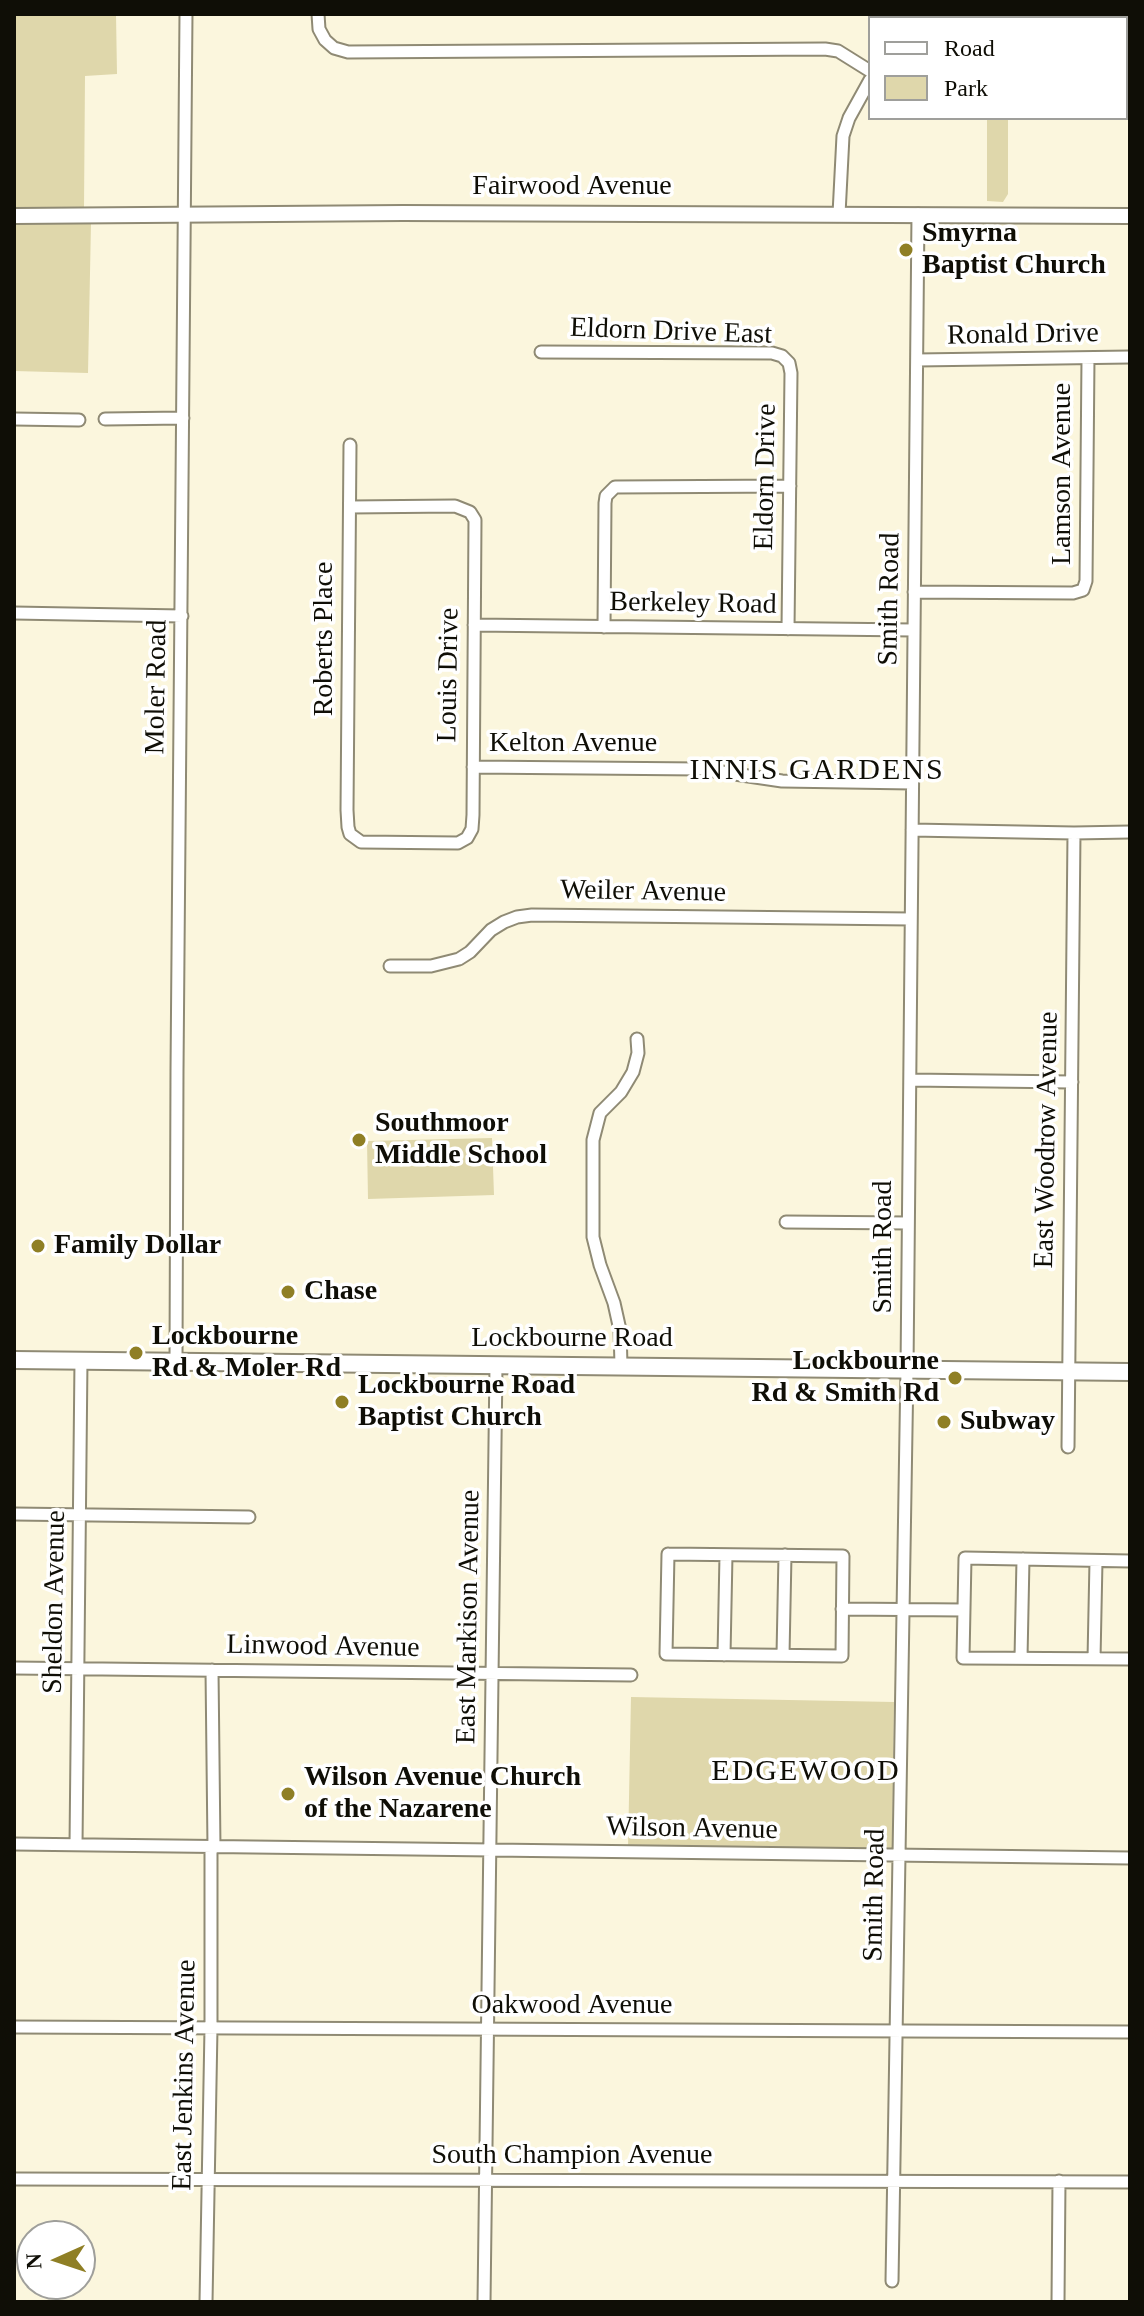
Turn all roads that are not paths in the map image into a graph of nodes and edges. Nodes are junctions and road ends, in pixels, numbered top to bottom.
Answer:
1 (186, 14) edge
2 (318, 14) edge
3 (868, 70) edge
4 (868, 84) edge
5 (185, 214) junction
6 (839, 214) junction
7 (918, 214) junction
8 (14, 216) edge
9 (1130, 216) edge
10 (541, 352) dead end
11 (1130, 357) edge
12 (1088, 358) junction
13 (917, 360) junction
14 (791, 373) joint
15 (183, 418) junction
16 (14, 419) edge
17 (105, 419) dead end
18 (79, 420) dead end
19 (350, 445) dead end
20 (790, 486) junction
21 (350, 507) junction
22 (914, 592) junction
23 (14, 613) edge
24 (182, 616) junction
25 (474, 625) junction
26 (604, 627) junction
27 (788, 629) junction
28 (913, 630) junction
29 (473, 767) junction
30 (912, 783) junction
31 (912, 830) junction
32 (1130, 832) edge
33 (1074, 833) junction
34 (467, 838) joint
35 (911, 919) junction
36 (390, 966) dead end
37 (637, 1039) dead end
38 (910, 1080) junction
39 (1072, 1082) junction
40 (786, 1222) dead end
41 (908, 1223) junction
42 (14, 1360) edge
43 (81, 1360) junction
44 (176, 1361) junction
45 (496, 1365) junction
46 (621, 1365) junction
47 (907, 1369) junction
48 (1069, 1371) junction
49 (1130, 1372) edge
50 (1068, 1447) dead end
51 (14, 1514) edge
52 (80, 1515) junction
53 (249, 1517) dead end
54 (726, 1555) junction
55 (785, 1555) junction
56 (1023, 1559) junction
57 (1096, 1561) junction
58 (1130, 1561) edge
59 (842, 1609) junction
60 (903, 1609) junction
61 (964, 1610) junction
62 (724, 1655) junction
63 (783, 1655) junction
64 (1021, 1658) junction
65 (1094, 1659) junction
66 (1130, 1659) edge
67 (14, 1668) edge
68 (78, 1669) junction
69 (212, 1670) junction
70 (492, 1673) junction
71 (631, 1675) dead end
72 (14, 1844) edge
73 (76, 1845) junction
74 (212, 1848) junction
75 (489, 1851) junction
76 (900, 1855) junction
77 (1130, 1858) edge
78 (14, 2027) edge
79 (211, 2028) junction
80 (488, 2030) junction
81 (896, 2030) junction
82 (1130, 2032) edge
83 (14, 2179) edge
84 (208, 2179) junction
85 (486, 2180) junction
86 (1059, 2181) junction
87 (895, 2182) junction
88 (1130, 2182) edge
89 (892, 2281) dead end
90 (206, 2302) edge
91 (484, 2302) edge
92 (1058, 2302) edge

1 - 5 street, Moler Road
2 - 3 street
4 - 6 street
5 - 6 street, Fairwood Avenue
5 - 8 street, Fairwood Avenue
5 - 15 street, Moler Road
6 - 7 street, Fairwood Avenue
7 - 9 street, Fairwood Avenue
7 - 13 street, Smith Road
10 - 14 street, Eldorn Drive East
11 - 12 street, Ronald Drive
12 - 13 street, Ronald Drive
12 - 22 street, Lamson Avenue
13 - 22 street, Smith Road
14 - 20 street, Eldorn Drive
15 - 17 street
15 - 24 street, Moler Road
16 - 18 street
19 - 21 street, Roberts Place
20 - 26 street
20 - 27 street, Eldorn Drive
21 - 25 street, Louis Drive
21 - 34 street, Roberts Place
22 - 28 street, Smith Road
23 - 24 street
24 - 44 street, Moler Road
25 - 26 street, Berkeley Road
25 - 29 street, Louis Drive
26 - 27 street, Berkeley Road
27 - 28 street, Berkeley Road
28 - 30 street, Smith Road
29 - 30 street, Kelton Avenue
29 - 34 street, Louis Drive
30 - 31 street, Smith Road
31 - 33 street
31 - 35 street, Smith Road
32 - 33 street
33 - 39 street, East Woodrow Avenue
35 - 36 street, Weiler Avenue
35 - 38 street, Smith Road
37 - 46 street
38 - 39 street
38 - 41 street, Smith Road
39 - 48 street, East Woodrow Avenue
40 - 41 street
41 - 47 street, Smith Road
42 - 43 main road, Lockbourne Road
43 - 44 main road, Lockbourne Road
43 - 52 street, Sheldon Avenue
44 - 45 main road, Lockbourne Road
45 - 46 main road, Lockbourne Road
45 - 70 street, East Markison Avenue
46 - 47 main road, Lockbourne Road
47 - 48 main road, Lockbourne Road
47 - 60 street, Smith Road
48 - 49 main road, Lockbourne Road
48 - 50 street, East Woodrow Avenue
51 - 52 street
52 - 53 street
52 - 68 street, Sheldon Avenue
54 - 55 street
54 - 62 street
54 - 62 street
55 - 59 street
55 - 63 street
56 - 57 street
56 - 61 street
56 - 64 street
57 - 58 street
57 - 65 street
59 - 60 street
59 - 63 street
60 - 61 street
60 - 76 street, Smith Road
61 - 64 street
62 - 63 street
64 - 65 street
65 - 66 street
67 - 68 street, Linwood Avenue
68 - 69 street, Linwood Avenue
68 - 73 street, Sheldon Avenue
69 - 70 street, Linwood Avenue
69 - 74 street, East Jenkins Avenue
70 - 71 street, Linwood Avenue
70 - 75 street, East Markison Avenue
72 - 73 street, Wilson Avenue
73 - 74 street, Wilson Avenue
74 - 75 street, Wilson Avenue
74 - 79 street, East Jenkins Avenue
75 - 76 street, Wilson Avenue
75 - 80 street, East Markison Avenue
76 - 77 street, Wilson Avenue
76 - 81 street, Smith Road
78 - 79 street, Oakwood Avenue
79 - 80 street, Oakwood Avenue
79 - 84 street, East Jenkins Avenue
80 - 81 street, Oakwood Avenue
80 - 85 street, East Markison Avenue
81 - 82 street, Oakwood Avenue
81 - 87 street, Smith Road
83 - 84 street, South Champion Avenue
84 - 85 street, South Champion Avenue
84 - 90 street, East Jenkins Avenue
85 - 87 street, South Champion Avenue
85 - 91 street, East Markison Avenue
86 - 87 street, South Champion Avenue
86 - 88 street, South Champion Avenue
86 - 92 street
87 - 89 street, Smith Road

